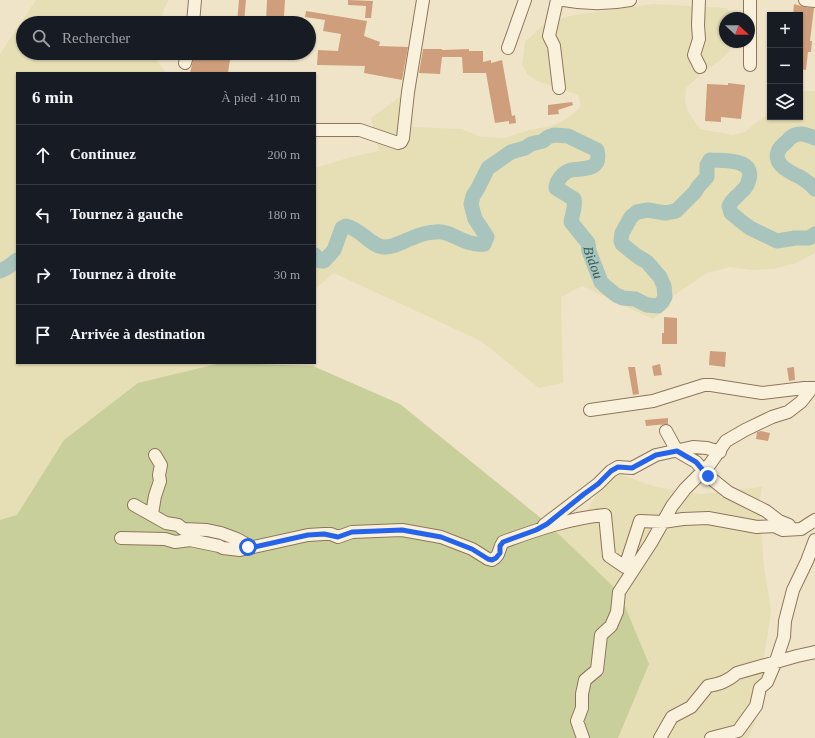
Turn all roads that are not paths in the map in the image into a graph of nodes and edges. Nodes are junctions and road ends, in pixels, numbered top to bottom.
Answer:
1 (195, 0) edge
2 (423, 0) edge
3 (525, 0) edge
4 (557, 0) edge
5 (564, 0) edge
6 (630, 0) edge
7 (699, 0) edge
8 (750, 0) edge
9 (805, 0) edge
10 (815, 1) edge
11 (194, 16) edge
12 (508, 48) dead end
13 (750, 65) dead end
14 (700, 67) dead end
15 (559, 88) dead end
16 (316, 130) edge
17 (814, 388) edge
18 (590, 410) dead end
19 (666, 431) dead end
20 (677, 451) junction
21 (720, 452) junction
22 (155, 455) dead end
23 (703, 470) junction
24 (134, 505) dead end
25 (152, 514) junction
26 (815, 520) edge
27 (663, 522) junction
28 (801, 529) junction
29 (536, 530) junction
30 (815, 535) edge
31 (121, 538) dead end
32 (815, 540) edge
33 (248, 547) junction
34 (815, 652) edge
35 (776, 661) junction
36 (583, 738) edge
37 (660, 738) edge
38 (711, 738) edge

1 - 11 street
2 - 16 street
3 - 12 street
4 - 15 street
5 - 6 street
7 - 14 street
8 - 13 street
9 - 10 street
17 - 18 street
17 - 21 street
19 - 20 street
20 - 21 street
20 - 23 street
20 - 29 street
21 - 23 street
22 - 25 street
23 - 27 street
23 - 28 street
24 - 25 street
25 - 33 street
26 - 28 street
27 - 28 street
27 - 29 street
27 - 36 street
28 - 30 street
29 - 33 street
31 - 33 street
32 - 35 street
34 - 35 street
35 - 37 street
35 - 38 street

